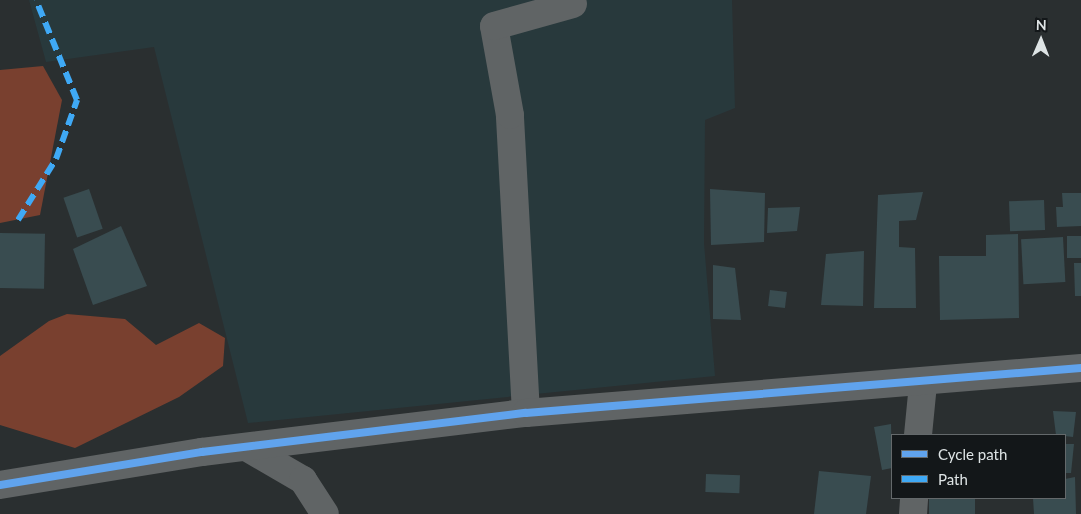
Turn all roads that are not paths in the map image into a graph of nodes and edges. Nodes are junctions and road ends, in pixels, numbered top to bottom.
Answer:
1 (573, 4) dead end
2 (1081, 368) edge
3 (923, 384) junction
4 (526, 413) junction
5 (918, 434) edge
6 (246, 447) junction
7 (0, 485) edge
8 (914, 499) edge
9 (325, 514) edge
10 (913, 514) edge

1 - 4 street
2 - 3 street
3 - 4 street
3 - 5 street
4 - 6 street
6 - 7 street
6 - 9 street
8 - 10 street

